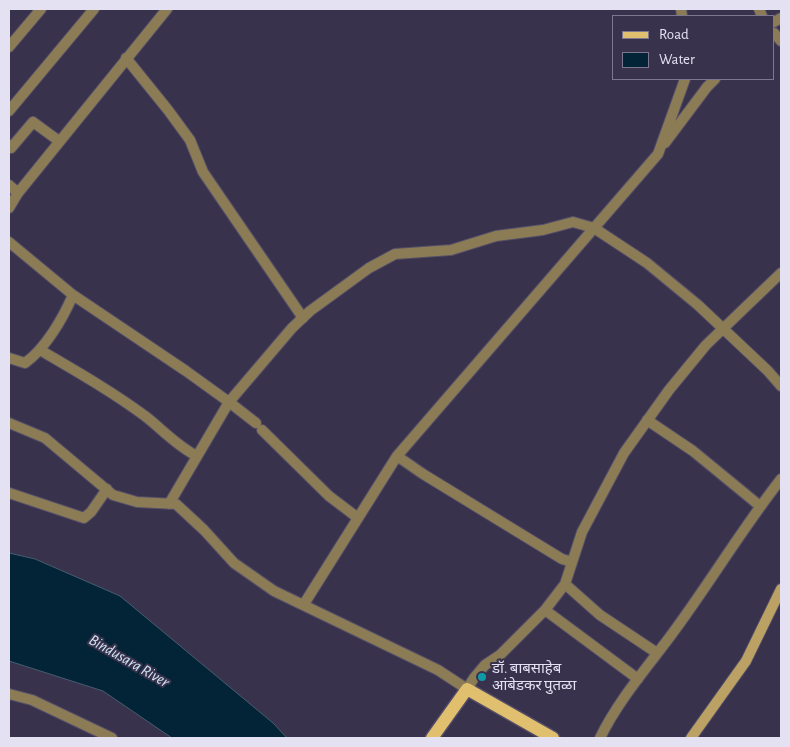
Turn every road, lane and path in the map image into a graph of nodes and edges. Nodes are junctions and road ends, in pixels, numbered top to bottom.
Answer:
1 (41, 9) edge
2 (94, 9) edge
3 (167, 9) edge
4 (9, 47) edge
5 (126, 58) junction
6 (685, 80) edge
7 (714, 80) edge
8 (9, 111) edge
9 (59, 142) junction
10 (10, 148) edge
11 (658, 154) junction
12 (9, 185) edge
13 (18, 193) junction
14 (9, 208) edge
15 (594, 228) junction
16 (9, 242) edge
17 (781, 273) edge
18 (74, 295) junction
19 (303, 318) junction
20 (722, 329) junction
21 (40, 350) junction
22 (9, 358) edge
23 (781, 386) edge
24 (229, 402) junction
25 (647, 420) junction
26 (9, 424) edge
27 (197, 456) junction
28 (397, 456) junction
29 (781, 479) edge
30 (107, 490) junction
31 (9, 493) edge
32 (169, 504) junction
33 (760, 506) junction
34 (358, 518) junction
35 (572, 562) junction
36 (565, 584) junction
37 (781, 589) edge
38 (304, 604) junction
39 (545, 610) junction
40 (657, 653) junction
41 (638, 679) junction
42 (467, 689) junction
43 (9, 694) edge
44 (112, 738) edge
45 (432, 738) edge
46 (553, 738) edge
47 (600, 738) edge
48 (690, 738) edge

1 - 4 street
2 - 8 street
3 - 5 street
5 - 9 street
5 - 19 street
6 - 11 street
7 - 11 street
9 - 10 street
9 - 13 street
11 - 15 street
12 - 13 street
13 - 14 street
15 - 19 street
15 - 20 street
15 - 28 street
16 - 18 street
17 - 20 street
18 - 21 street
18 - 24 street
19 - 24 street
20 - 23 street
20 - 25 street
21 - 22 street
21 - 27 street
24 - 27 street
24 - 34 street
25 - 33 street
25 - 35 street
26 - 30 street
27 - 32 street
28 - 34 street
28 - 35 street
29 - 33 street
30 - 31 street
30 - 32 street
32 - 38 street
33 - 40 street
34 - 38 street
35 - 36 street
36 - 39 street
36 - 40 street
37 - 48 street
38 - 42 street
39 - 41 street
39 - 42 street
40 - 41 street
41 - 47 street
42 - 45 main road
42 - 46 main road
43 - 44 street

